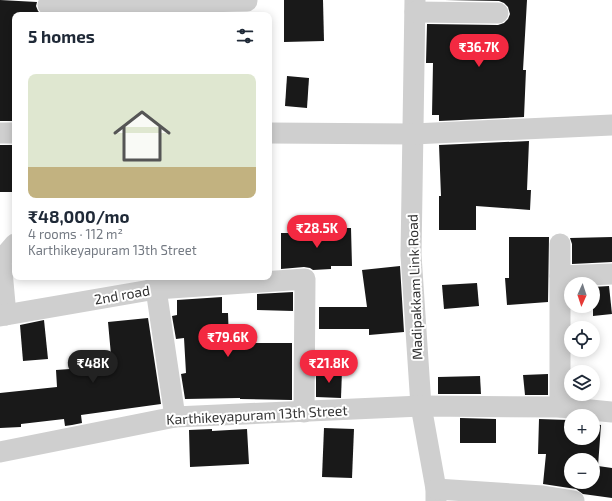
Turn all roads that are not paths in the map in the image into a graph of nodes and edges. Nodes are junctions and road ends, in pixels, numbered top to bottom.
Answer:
1 (247, 5) edge
2 (415, 6) edge
3 (48, 7) edge
4 (498, 14) dead end
5 (612, 125) edge
6 (0, 132) edge
7 (12, 133) edge
8 (272, 133) edge
9 (413, 134) junction
10 (560, 244) dead end
11 (12, 247) edge
12 (612, 274) edge
13 (560, 276) junction
14 (268, 280) edge
15 (272, 280) edge
16 (156, 283) edge
17 (3, 316) edge
18 (421, 406) junction
19 (560, 407) junction
20 (304, 412) junction
21 (612, 412) edge
22 (175, 417) junction
23 (0, 452) edge
24 (436, 495) edge
25 (574, 501) edge

1 - 3 street
2 - 4 street
2 - 9 street, Madipakkam Link Road
5 - 9 street
6 - 7 street
8 - 9 street
9 - 18 street, Madipakkam Link Road
10 - 13 street
11 - 17 street
12 - 13 street
13 - 19 street
14 - 16 street, 2nd road
15 - 20 street, 2nd road
16 - 17 street, 2nd road
16 - 22 street
18 - 19 street, Karthikeyapuram 13th Street
18 - 20 street, Karthikeyapuram 13th Street
18 - 24 street, Madipakkam Link Road
19 - 21 street, Karthikeyapuram 13th Street
20 - 22 street, Karthikeyapuram 13th Street
22 - 23 street, Karthikeyapuram 13th Street
24 - 25 street

